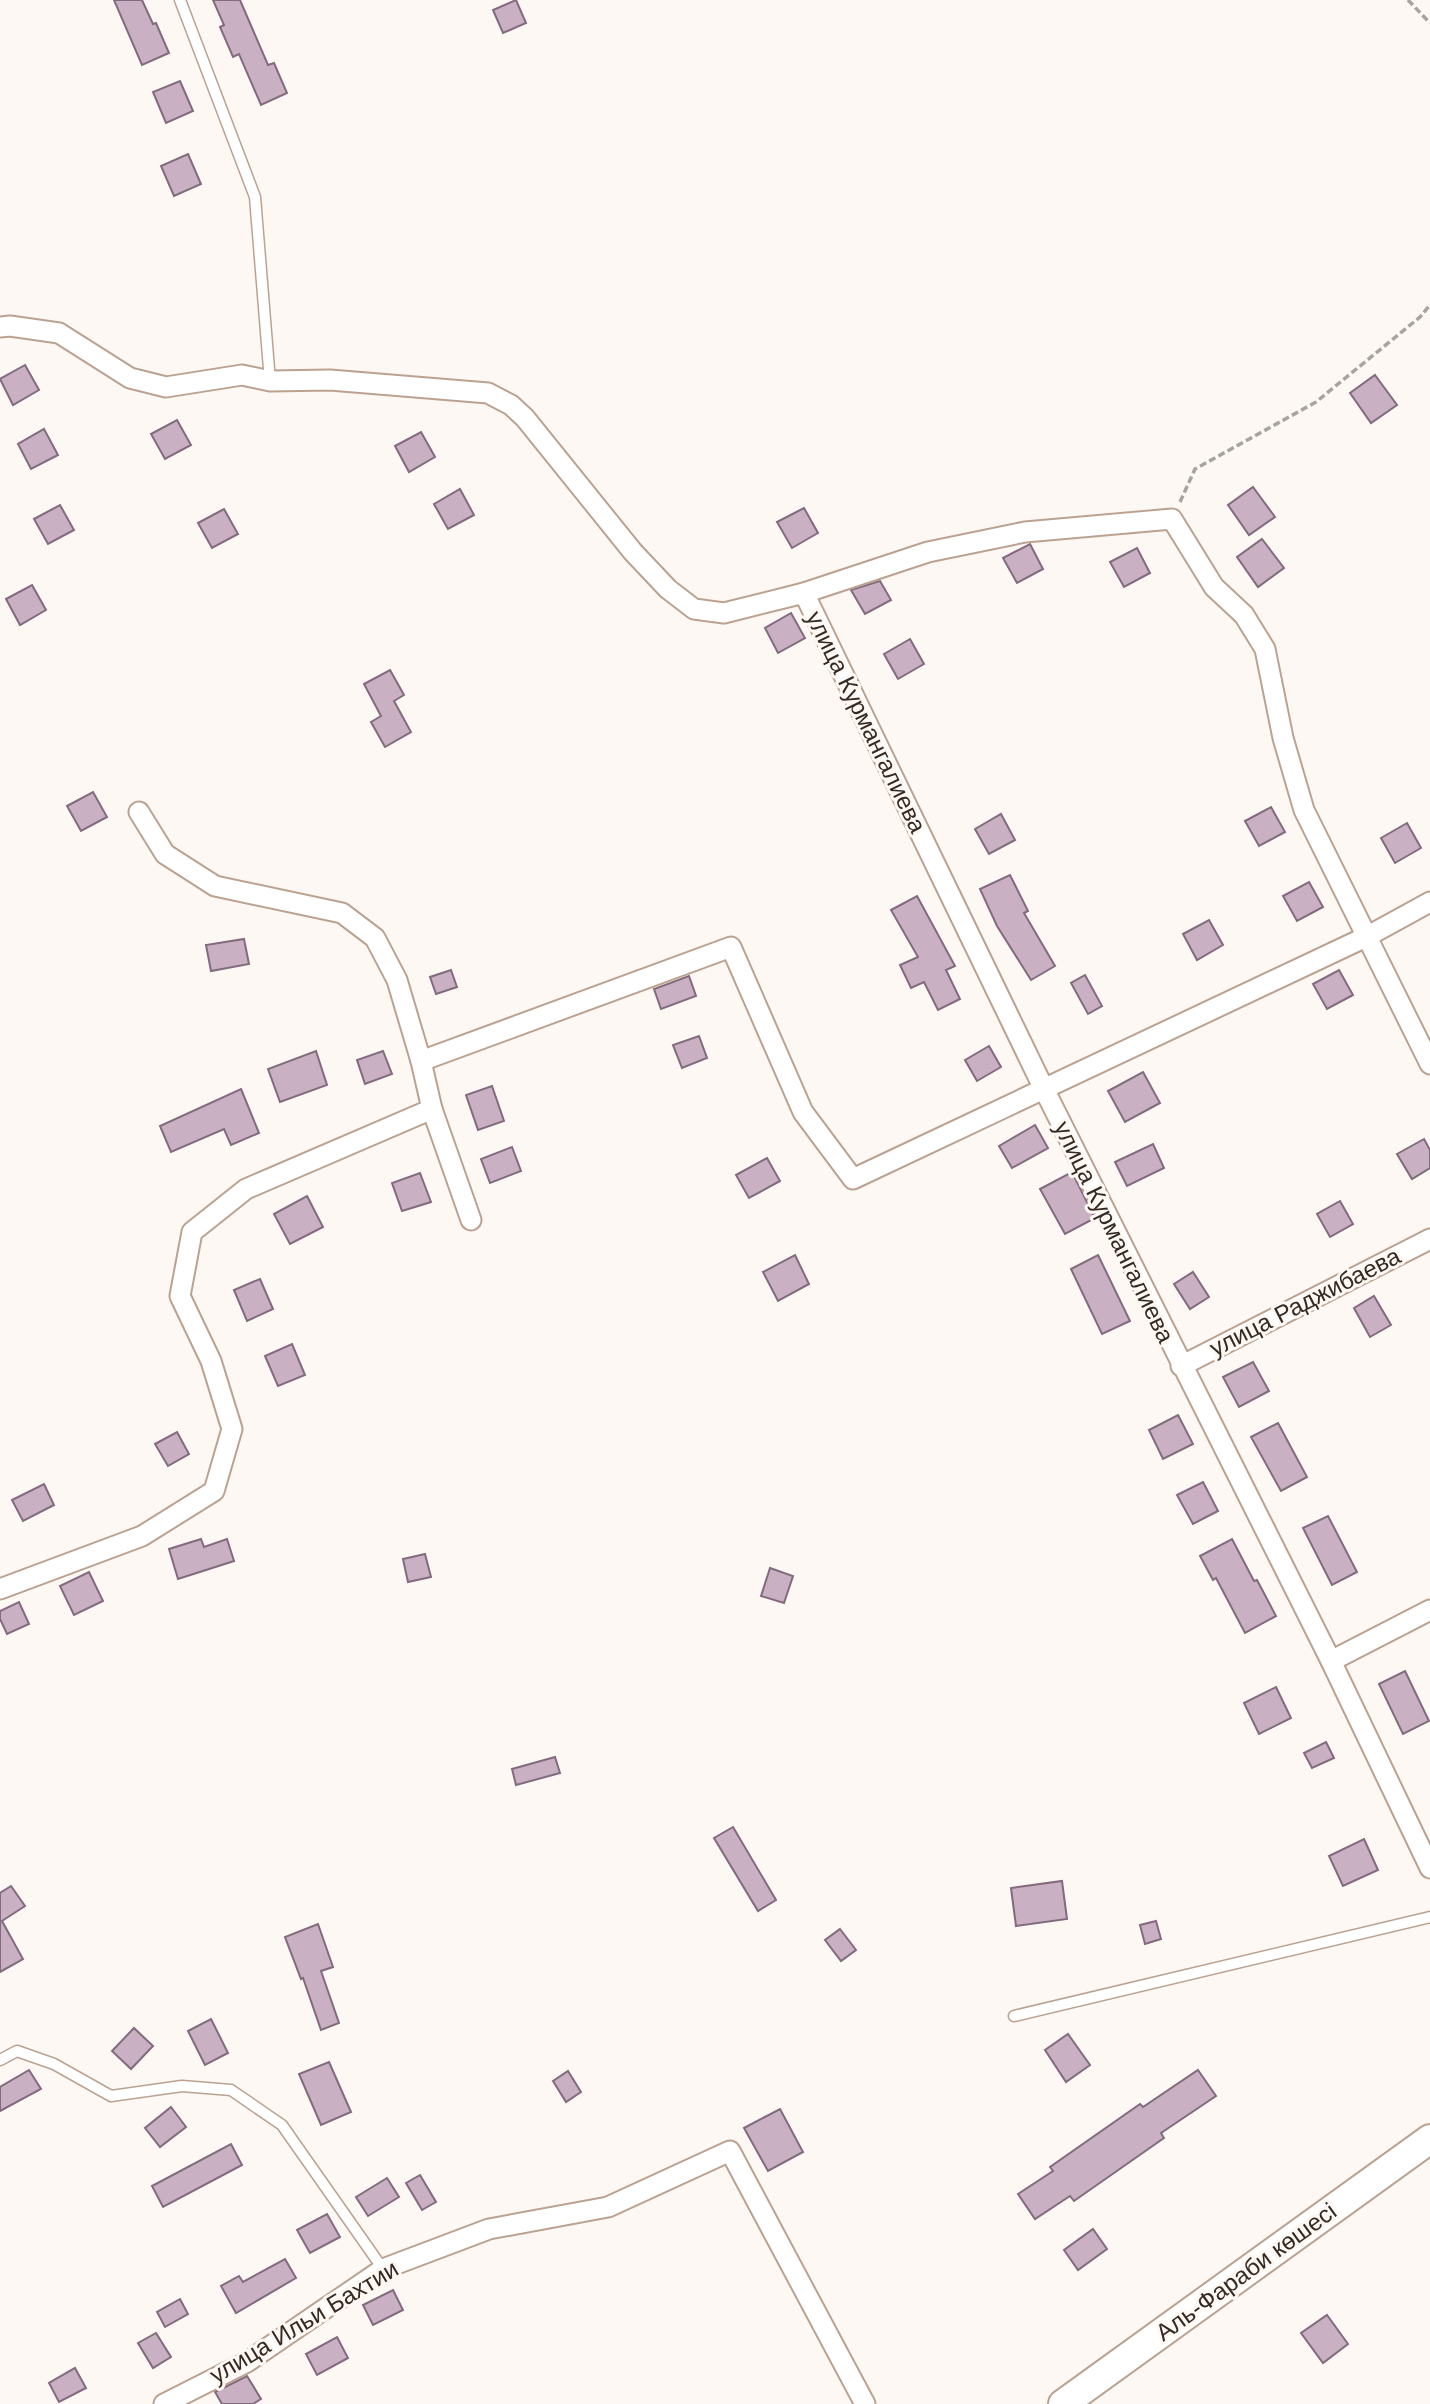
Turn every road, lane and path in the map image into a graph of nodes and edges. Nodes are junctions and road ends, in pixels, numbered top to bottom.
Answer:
1 (180, 0) edge
2 (1408, 0) edge
3 (1430, 23) edge
4 (1430, 305) edge
5 (0, 327) edge
6 (270, 381) junction
7 (1172, 519) junction
8 (804, 593) junction
9 (139, 812) dead end
10 (1430, 902) edge
11 (1368, 936) junction
12 (421, 1060) junction
13 (1430, 1064) edge
14 (1044, 1089) junction
15 (432, 1109) junction
16 (471, 1220) dead end
17 (1430, 1239) edge
18 (1181, 1366) junction
19 (0, 1589) edge
20 (1430, 1610) edge
21 (1331, 1661) junction
22 (1430, 1868) edge
23 (1430, 1917) edge
24 (1014, 2016) dead end
25 (0, 2060) edge
26 (1430, 2139) edge
27 (383, 2269) junction
28 (164, 2404) edge
29 (865, 2404) edge
30 (1063, 2404) edge

1 - 6 lane
2 - 3 path
4 - 7 path
5 - 6 street
6 - 8 street
7 - 8 street
7 - 11 street
8 - 14 street, улица Курмангалиева
9 - 12 street
10 - 11 street
11 - 13 street
11 - 14 street
12 - 14 street
12 - 15 street
14 - 18 street, улица Курмангалиева
15 - 16 street
15 - 19 street
17 - 18 street, улица Раджибаева
18 - 21 street, улица Курмангалиева
20 - 21 street
21 - 22 street, улица Курмангалиева
23 - 24 lane
25 - 27 lane
26 - 30 main road, Аль-Фараби көшесі
27 - 28 street, улица Ильи Бахтии
27 - 29 street, улица Ильи Бахтии

